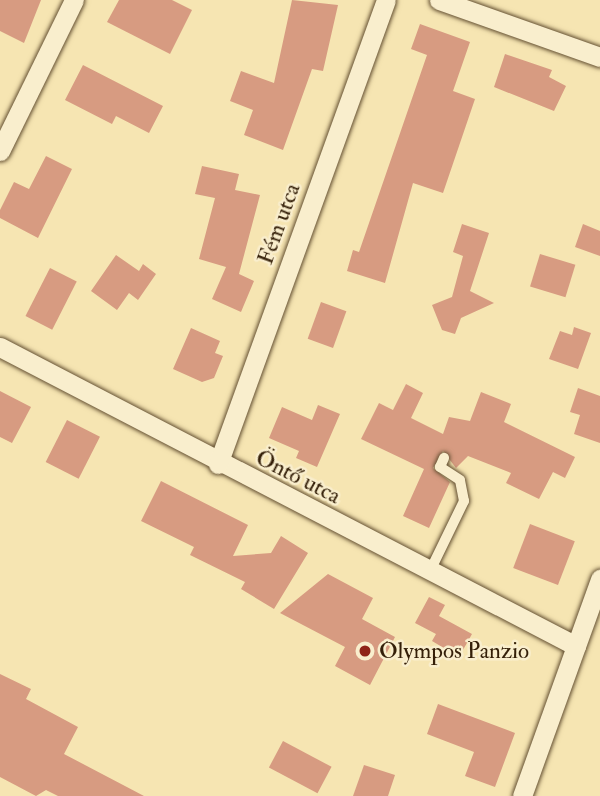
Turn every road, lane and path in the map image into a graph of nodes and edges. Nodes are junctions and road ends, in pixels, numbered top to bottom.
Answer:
1 (74, 0) edge
2 (386, 0) edge
3 (439, 0) edge
4 (600, 57) edge
5 (0, 151) edge
6 (0, 348) edge
7 (444, 458) dead end
8 (218, 464) junction
9 (430, 571) junction
10 (600, 579) edge
11 (576, 646) junction
12 (523, 796) edge

1 - 5 street
2 - 8 street, Fém utca
3 - 4 street
6 - 8 street, Öntő utca
7 - 9 lane
8 - 9 street, Öntő utca
9 - 11 street, Öntő utca
10 - 11 street
11 - 12 street

